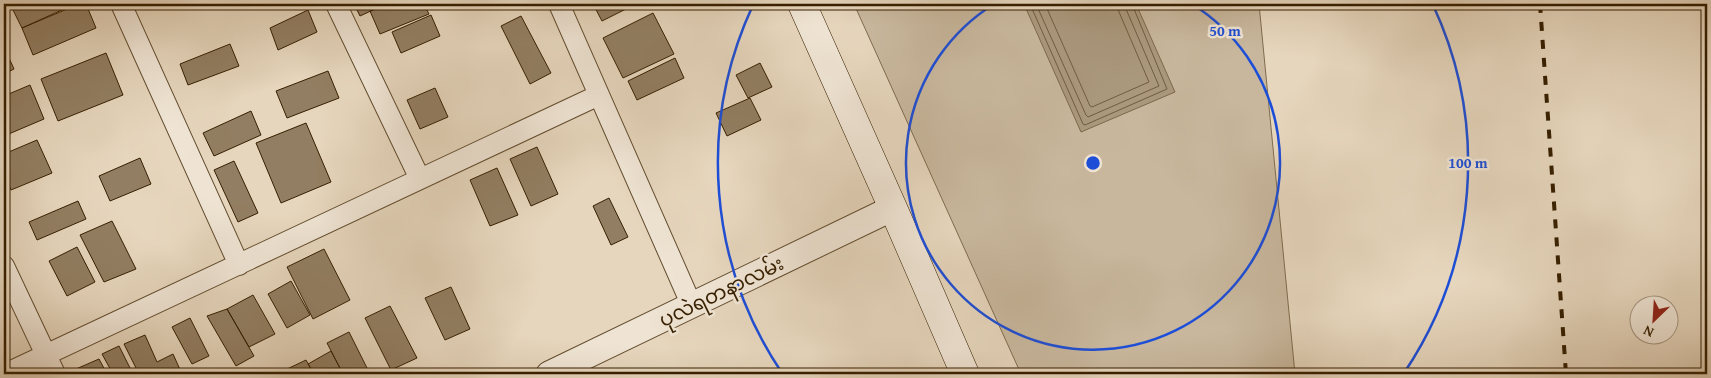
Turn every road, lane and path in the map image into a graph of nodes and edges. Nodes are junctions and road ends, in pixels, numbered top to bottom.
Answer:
1 (121, 4) edge
2 (336, 4) edge
3 (559, 4) edge
4 (802, 4) edge
5 (599, 95) junction
6 (420, 179) junction
7 (893, 208) junction
8 (238, 265) junction
9 (4, 266) edge
10 (692, 306) junction
11 (46, 355) junction
12 (5, 374) edge
13 (55, 374) edge
14 (549, 374) edge
15 (965, 374) edge

1 - 8 street
2 - 6 street
3 - 5 street
4 - 7 main road
5 - 6 street
5 - 10 street
6 - 8 street
7 - 10 street, ပုလဲရတနာလမ်း
7 - 15 main road
8 - 11 street
9 - 11 street
10 - 14 street, ပုလဲရတနာလမ်း
11 - 12 street
11 - 13 street

